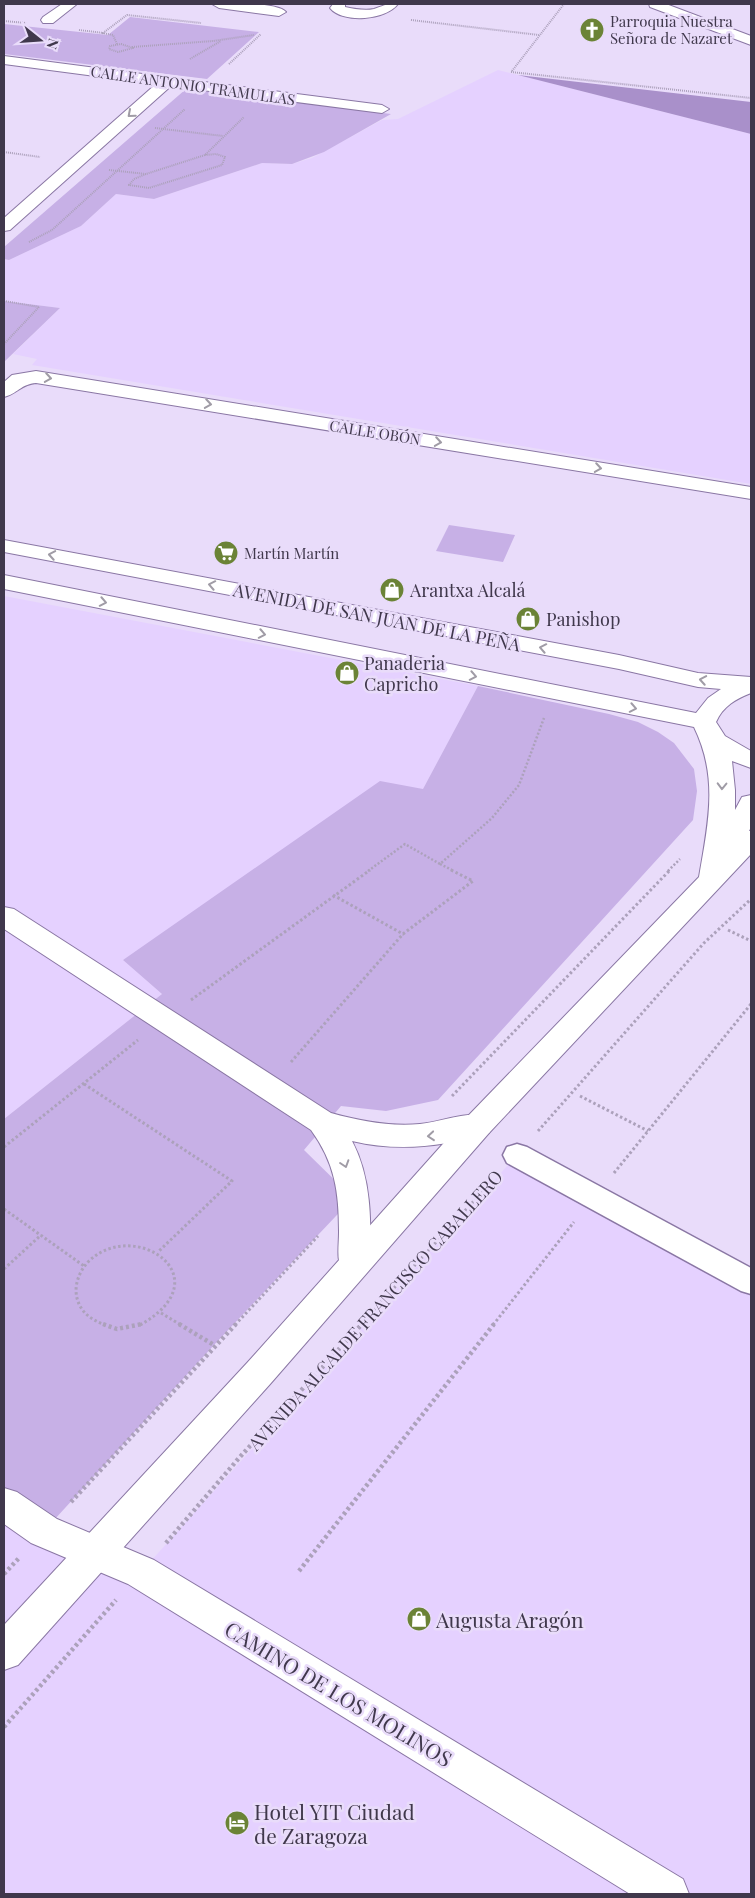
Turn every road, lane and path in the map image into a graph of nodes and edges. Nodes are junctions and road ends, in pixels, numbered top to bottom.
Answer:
1 (70, 4) edge
2 (218, 4) edge
3 (339, 4) edge
4 (391, 4) edge
5 (564, 4) edge
6 (655, 4) edge
7 (279, 12) dead end
8 (48, 20) dead end
9 (102, 32) dead end
10 (751, 41) edge
11 (117, 44) dead end
12 (132, 47) dead end
13 (4, 60) edge
14 (168, 82) junction
15 (207, 86) junction
16 (267, 96) junction
17 (751, 98) edge
18 (382, 109) dead end
19 (120, 124) junction
20 (163, 129) junction
21 (224, 136) junction
22 (205, 155) junction
23 (73, 165) junction
24 (117, 170) junction
25 (146, 174) junction
26 (4, 226) edge
27 (26, 243) dead end
28 (4, 301) edge
29 (4, 344) edge
30 (4, 391) edge
31 (751, 493) edge
32 (4, 546) edge
33 (4, 582) edge
34 (751, 685) edge
35 (554, 692) junction
36 (708, 730) junction
37 (751, 760) edge
38 (751, 803) edge
39 (751, 839) edge
40 (751, 861) edge
41 (440, 864) junction
42 (712, 878) junction
43 (333, 895) junction
44 (751, 899) edge
45 (4, 916) edge
46 (728, 930) dead end
47 (403, 934) junction
48 (751, 941) edge
49 (751, 1004) edge
50 (164, 1019) junction
51 (84, 1084) junction
52 (270, 1087) junction
53 (580, 1096) dead end
54 (322, 1122) junction
55 (478, 1125) junction
56 (648, 1131) junction
57 (4, 1147) edge
58 (516, 1155) junction
59 (594, 1197) junction
60 (4, 1209) edge
61 (41, 1235) junction
62 (158, 1252) junction
63 (354, 1264) junction
64 (84, 1266) junction
65 (4, 1269) edge
66 (751, 1282) edge
67 (161, 1313) junction
68 (214, 1345) dead end
69 (4, 1504) edge
70 (95, 1552) junction
71 (299, 1571) dead end
72 (141, 1572) junction
73 (4, 1652) edge
74 (4, 1727) edge
75 (668, 1894) edge

1 - 8 street
2 - 7 street
3 - 4 street
5 - 17 path
6 - 10 street
9 - 11 path
12 - 15 path
13 - 14 street, CALLE ANTONIO TRAMULLAS
14 - 15 street, CALLE ANTONIO TRAMULLAS
14 -> 19 street
15 - 16 street, CALLE ANTONIO TRAMULLAS
15 - 20 path
16 - 18 street, CALLE ANTONIO TRAMULLAS
16 - 21 path
19 - 20 path
19 - 23 street
20 - 21 path
20 - 24 path
21 - 22 path
22 - 25 path
22 - 25 path
23 - 24 path
23 - 26 street
24 - 25 path
24 - 27 path
28 - 29 path
30 -> 31 street, CALLE OBÓN
34 -> 32 street, AVENIDA DE SAN JUAN DE LA PEÑA
33 -> 35 street
34 - 36 street, AVENIDA DE SAN JUAN DE LA PEÑA
35 -> 36 street
35 - 41 path
36 - 37 street
36 -> 42 street
38 - 42 street
39 - 42 street
40 - 42 street
41 - 43 path
41 - 47 path
42 - 55 street
43 - 47 path
43 - 50 path
44 - 58 path, AVENIDA ALCALDE FRANCISCO CABALLERO
45 - 50 street
46 - 48 path
47 - 52 path
49 - 56 path
50 - 51 path
50 - 52 street
51 - 57 path
51 - 62 path
52 - 54 street
53 - 56 path
55 -> 54 street
54 -> 63 street
55 - 63 street
56 - 59 path
58 - 59 street
58 - 72 path, AVENIDA ALCALDE FRANCISCO CABALLERO
59 - 66 street
59 - 71 path
60 - 61 path
61 - 64 path
61 - 65 path
62 - 64 path
62 - 67 path
63 - 70 street
64 - 67 path
67 - 68 path
69 - 70 street, CAMINO DE LOS MOLINOS
70 - 72 street, CAMINO DE LOS MOLINOS
70 - 73 street
72 - 74 path, AVENIDA ALCALDE FRANCISCO CABALLERO
72 - 75 street, CAMINO DE LOS MOLINOS

